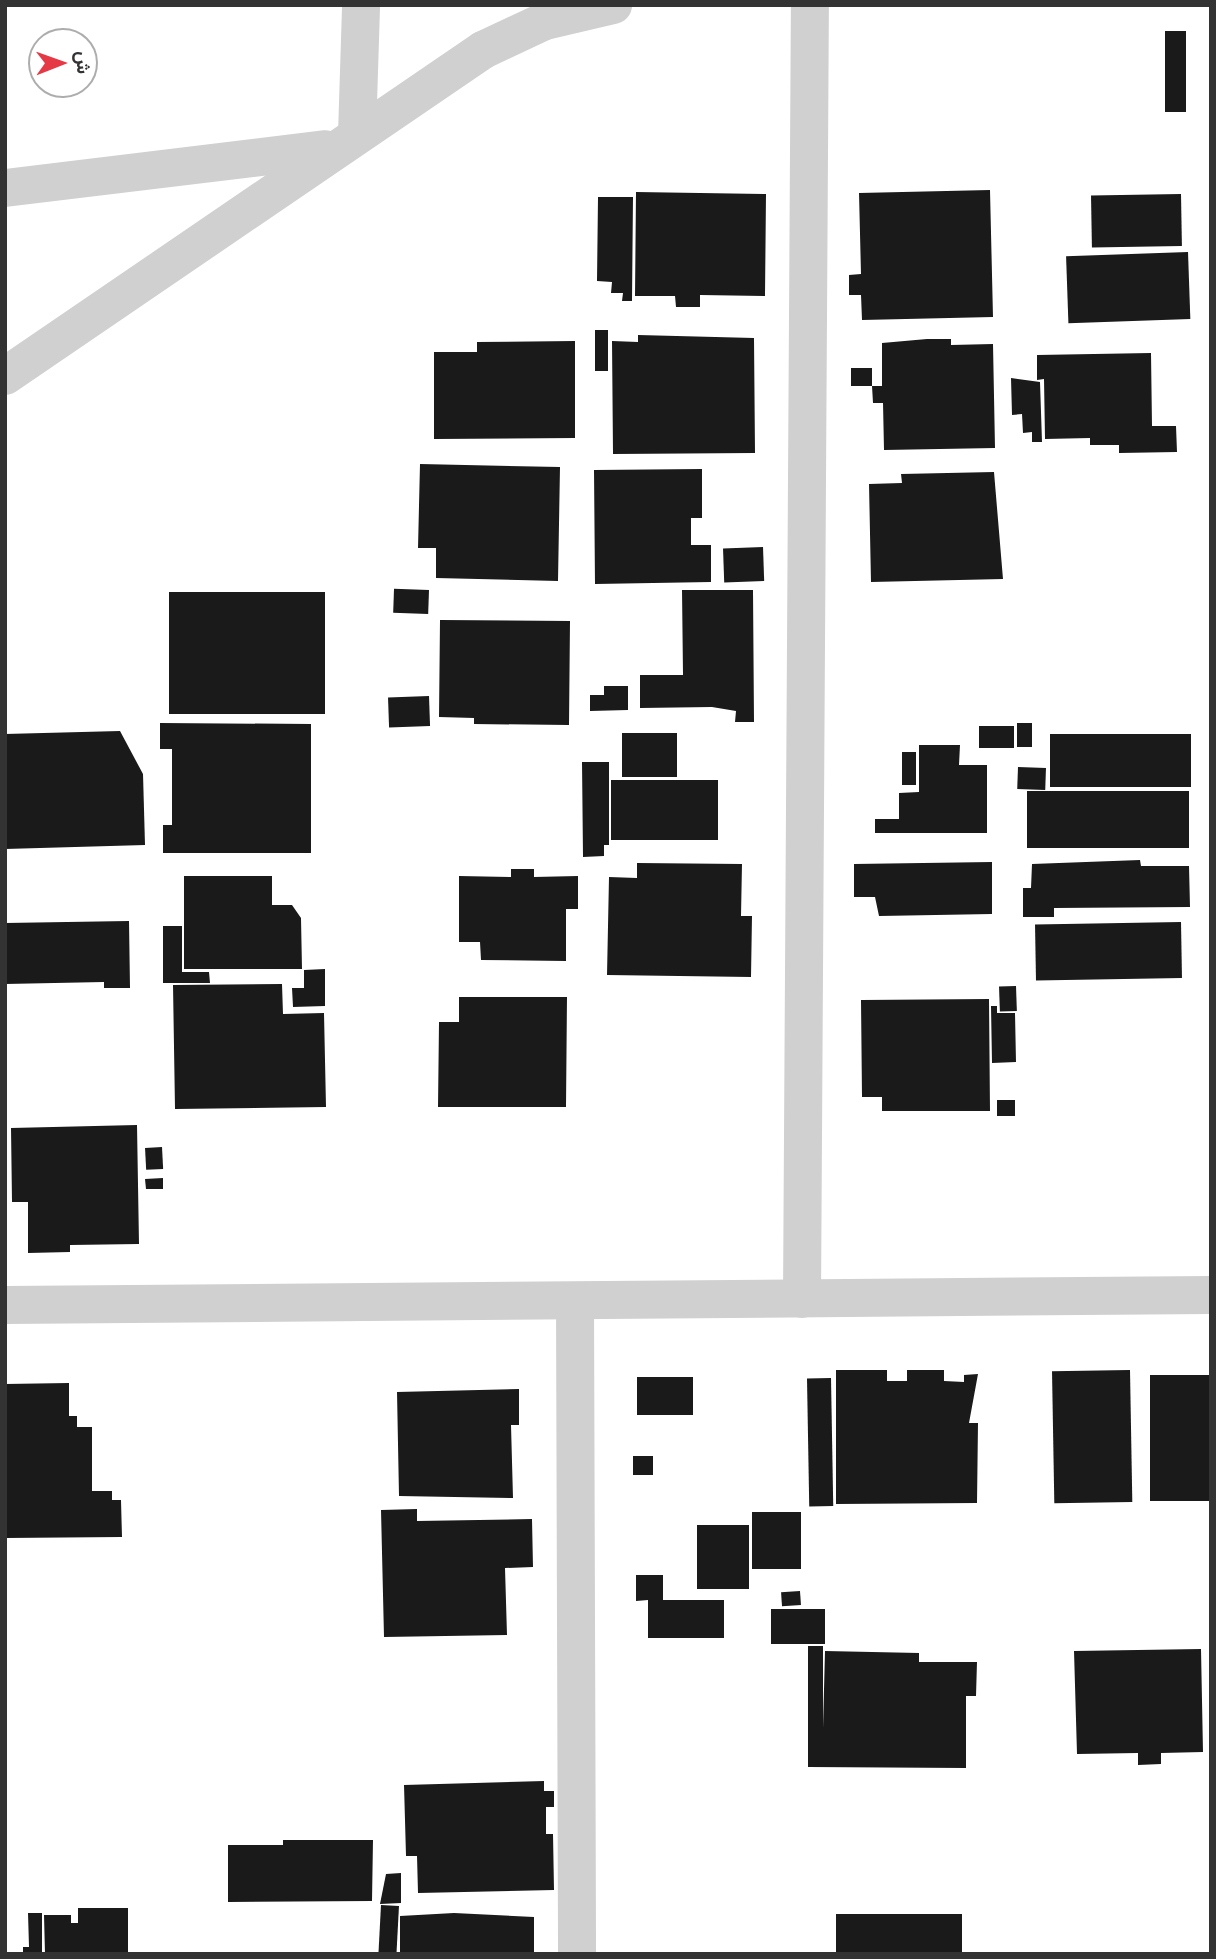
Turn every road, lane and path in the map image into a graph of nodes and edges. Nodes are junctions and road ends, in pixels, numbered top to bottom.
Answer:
1 (361, 5) edge
2 (613, 5) edge
3 (810, 5) edge
4 (347, 141) junction
5 (5, 188) edge
6 (5, 376) edge
7 (1211, 1295) edge
8 (802, 1299) junction
9 (575, 1301) junction
10 (5, 1305) edge
11 (577, 1954) edge

1 - 4 street
2 - 4 street
3 - 8 street
4 - 5 street
4 - 6 street
7 - 8 street
8 - 9 street
9 - 10 street
9 - 11 street

